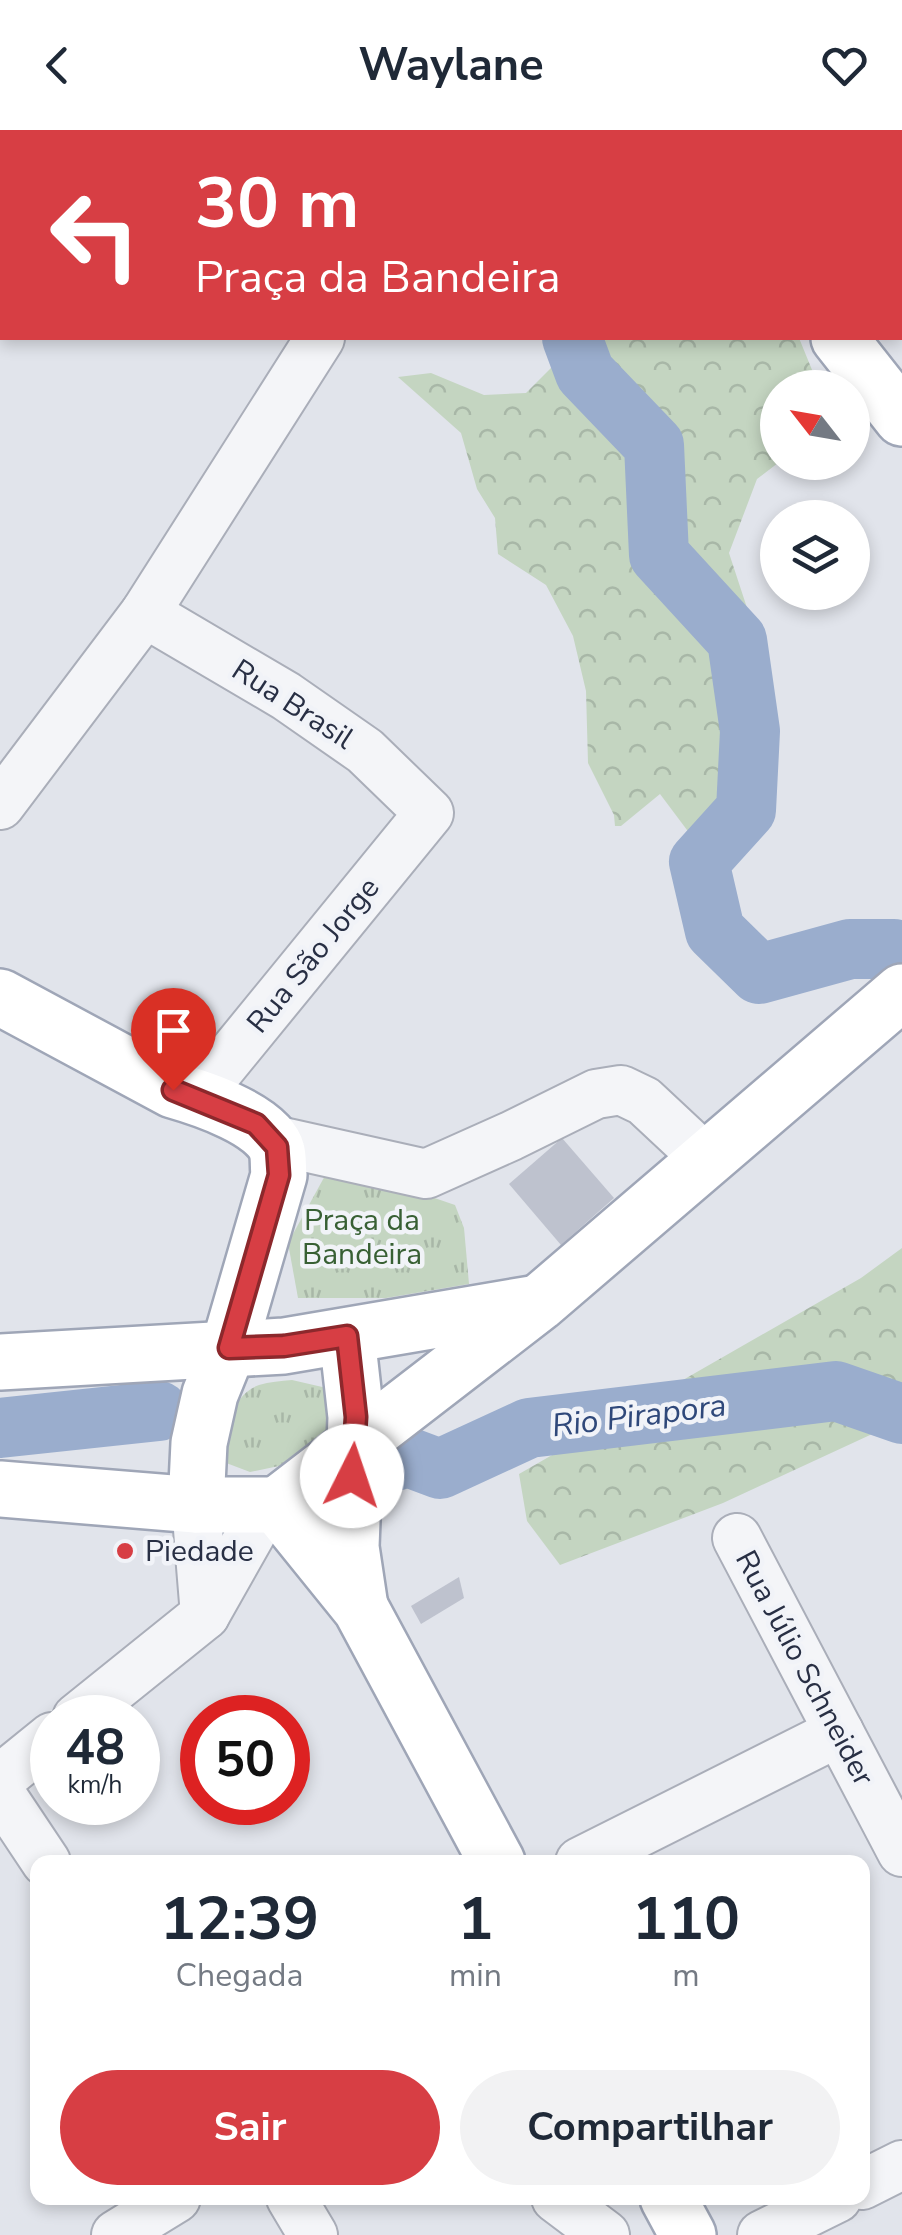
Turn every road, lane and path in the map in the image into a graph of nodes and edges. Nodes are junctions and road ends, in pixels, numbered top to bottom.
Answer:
1 (319, 340) edge
2 (841, 340) edge
3 (902, 418) edge
4 (145, 612) junction
5 (0, 805) edge
6 (429, 813) joint
7 (902, 992) edge
8 (0, 997) edge
9 (197, 1097) junction
10 (273, 1143) junction
11 (705, 1158) junction
12 (539, 1303) junction
13 (347, 1336) junction
14 (229, 1348) junction
15 (0, 1362) edge
16 (355, 1447) junction
17 (0, 1489) edge
18 (196, 1505) junction
19 (272, 1506) junction
20 (736, 1538) dead end
21 (361, 1609) junction
22 (204, 1615) junction
23 (105, 1695) edge
24 (839, 1732) junction
25 (30, 1755) edge
26 (0, 1779) edge
27 (0, 1793) edge
28 (902, 1852) edge
29 (41, 1855) edge
30 (493, 1855) edge
31 (594, 1855) edge
32 (902, 2165) edge
33 (870, 2181) edge
34 (165, 2205) edge
35 (295, 2205) edge
36 (565, 2205) edge
37 (660, 2205) edge
38 (672, 2205) edge
39 (823, 2205) edge
40 (116, 2235) edge
41 (314, 2235) edge
42 (605, 2235) edge
43 (670, 2235) edge
44 (688, 2235) edge
45 (762, 2235) edge

1 - 4 street
2 - 3 main road
4 - 5 street
4 - 6 street, Rua Brasil
6 - 9 street, Rua São Jorge
7 - 11 main road
8 - 9 main road
9 - 10 main road
10 - 11 street
10 - 14 main road
11 - 12 main road
12 - 13 main road
12 - 16 main road
13 - 14 main road
13 - 16 main road
14 - 15 main road
14 - 18 main road
16 - 19 main road
16 - 21 main road
17 - 18 main road
18 - 19 main road
18 - 22 street
19 - 21 main road
19 - 22 street
20 - 24 street, Rua Júlio Schneider
21 - 30 main road
22 - 23 street
24 - 28 street, Rua Júlio Schneider
24 - 31 street
25 - 26 street
27 - 29 street
32 - 33 street
34 - 40 street
35 - 41 street
36 - 42 street
37 - 43 main road
38 - 44 main road
39 - 45 street

